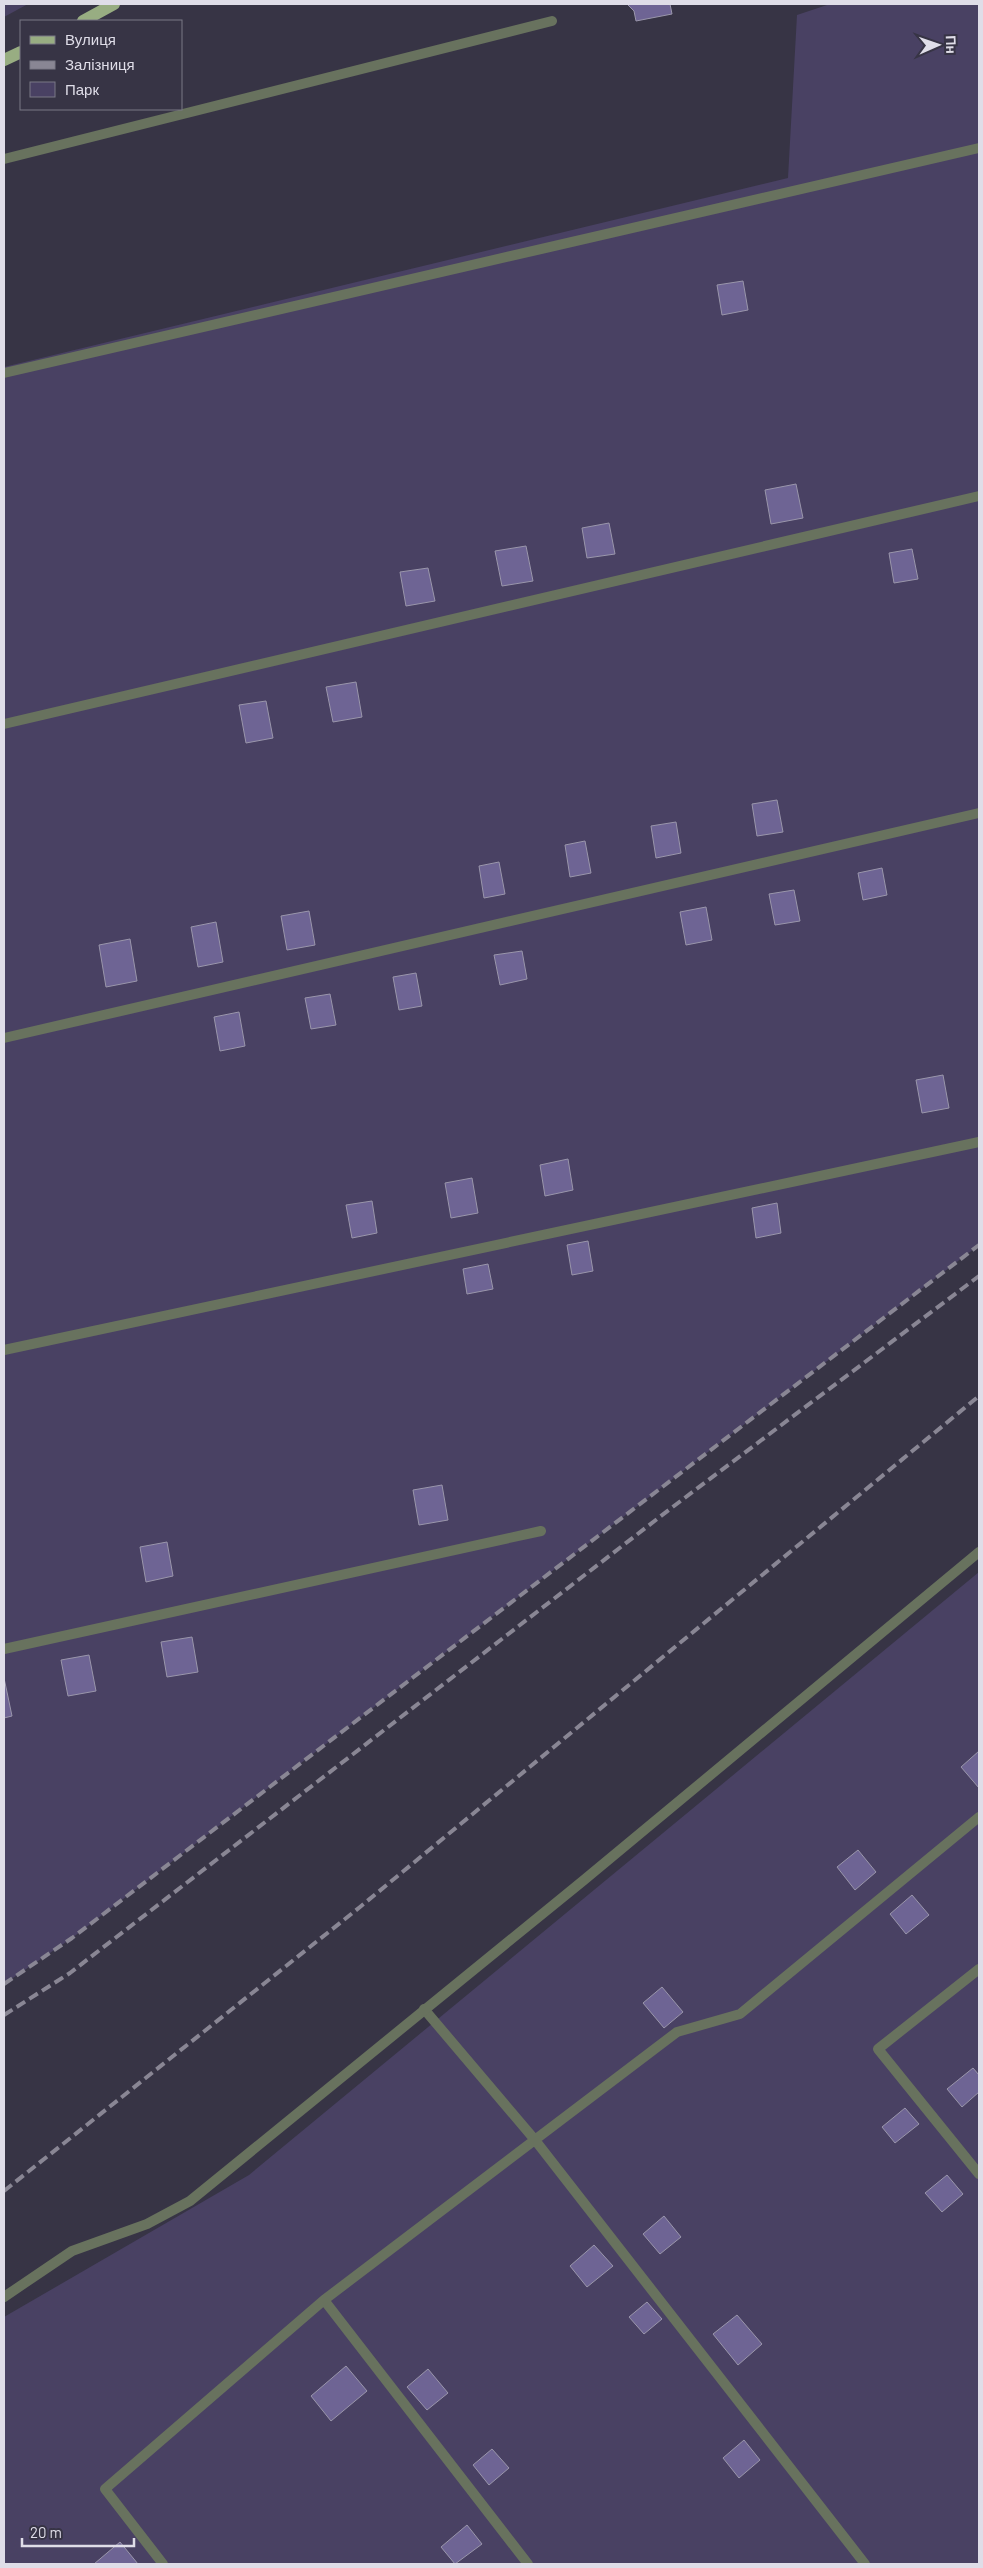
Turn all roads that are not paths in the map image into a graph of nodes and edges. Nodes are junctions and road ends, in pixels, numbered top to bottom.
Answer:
1 (114, 4) edge
2 (85, 20) edge
3 (552, 21) dead end
4 (20, 52) edge
5 (4, 60) edge
6 (979, 148) edge
7 (4, 159) edge
8 (4, 373) edge
9 (979, 496) edge
10 (4, 724) edge
11 (979, 814) edge
12 (4, 1038) edge
13 (979, 1142) edge
14 (4, 1350) edge
15 (541, 1531) dead end
16 (979, 1552) edge
17 (4, 1649) edge
18 (979, 1817) edge
19 (979, 1969) edge
20 (424, 2008) junction
21 (535, 2140) junction
22 (979, 2174) edge
23 (4, 2297) edge
24 (324, 2300) junction
25 (163, 2564) edge
26 (528, 2564) edge
27 (866, 2564) edge

1 - 2 main road
3 - 7 street
4 - 5 main road
6 - 8 street
9 - 10 street
11 - 12 street
13 - 14 street
15 - 17 street
16 - 20 street
18 - 21 street
19 - 22 street
20 - 21 street
20 - 23 street
21 - 24 street
21 - 27 street
24 - 25 street
24 - 26 street

